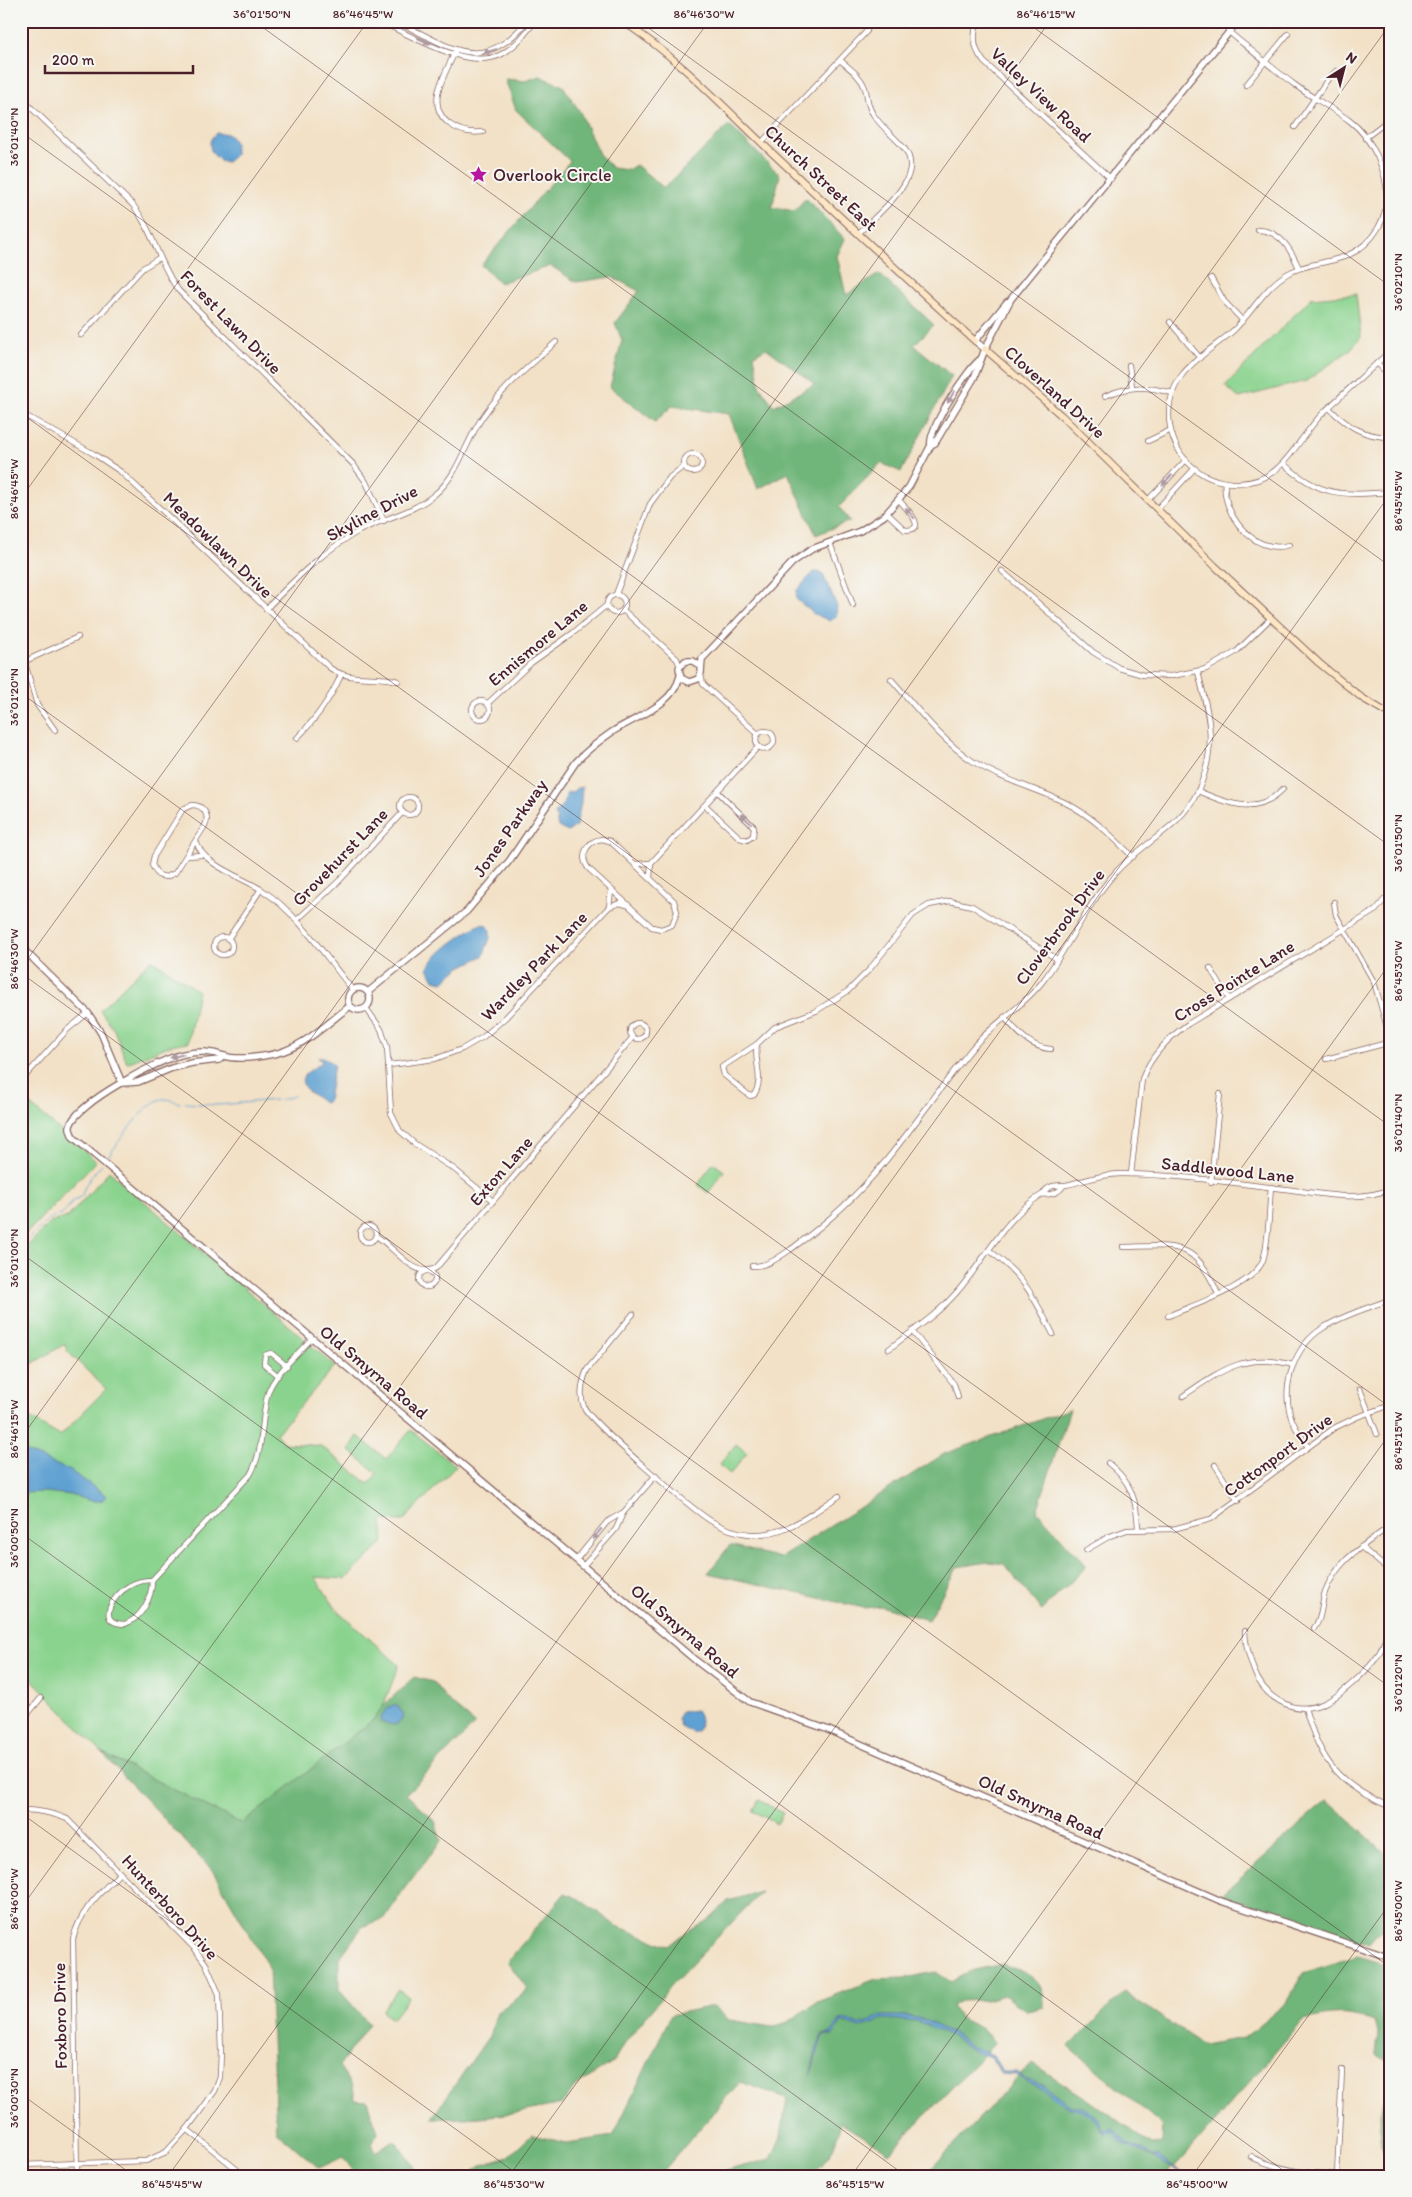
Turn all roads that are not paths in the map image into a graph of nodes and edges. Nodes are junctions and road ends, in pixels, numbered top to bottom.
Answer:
1 (379, 21) edge
2 (396, 21) edge
3 (527, 21) edge
4 (535, 21) edge
5 (622, 21) edge
6 (628, 21) edge
7 (978, 21) edge
8 (1238, 21) edge
9 (635, 30) junction
10 (867, 31) dead end
11 (1230, 32) junction
12 (1288, 34) dead end
13 (457, 49) junction
14 (454, 55) junction
15 (840, 60) junction
16 (1266, 62) junction
17 (1336, 71) dead end
18 (1246, 85) dead end
19 (21, 98) edge
20 (1315, 99) junction
21 (1391, 118) edge
22 (1295, 127) dead end
23 (483, 132) dead end
24 (1365, 138) junction
25 (761, 143) junction
26 (1111, 179) junction
27 (1383, 217) junction
28 (1391, 219) edge
29 (1258, 230) dead end
30 (858, 234) junction
31 (159, 258) junction
32 (1299, 268) junction
33 (1211, 278) dead end
34 (1015, 294) junction
35 (1243, 321) junction
36 (1170, 322) dead end
37 (81, 335) dead end
38 (975, 340) junction
39 (556, 342) dead end
40 (985, 349) junction
41 (1391, 350) edge
42 (1200, 358) junction
43 (981, 359) junction
44 (1377, 363) junction
45 (1129, 365) dead end
46 (1391, 377) edge
47 (1132, 387) junction
48 (1173, 393) junction
49 (1105, 396) dead end
50 (1329, 408) junction
51 (21, 412) edge
52 (1171, 430) junction
53 (1391, 437) edge
54 (1148, 441) dead end
55 (931, 445) junction
56 (1186, 460) junction
57 (1284, 464) junction
58 (684, 466) junction
59 (1194, 469) junction
60 (1225, 482) junction
61 (1391, 492) edge
62 (899, 500) junction
63 (1148, 500) junction
64 (1157, 509) junction
65 (887, 513) junction
66 (384, 521) junction
67 (830, 542) junction
68 (1288, 545) dead end
69 (1002, 571) dead end
70 (616, 594) junction
71 (607, 605) junction
72 (853, 605) dead end
73 (266, 609) junction
74 (623, 610) junction
75 (1271, 618) junction
76 (78, 637) dead end
77 (676, 659) junction
78 (702, 659) junction
79 (693, 660) junction
80 (685, 661) junction
81 (23, 663) edge
82 (680, 666) junction
83 (700, 666) junction
84 (1198, 672) junction
85 (341, 675) junction
86 (701, 675) junction
87 (680, 676) junction
88 (891, 679) dead end
89 (398, 682) dead end
90 (686, 682) junction
91 (695, 682) junction
92 (703, 684) junction
93 (678, 685) junction
94 (487, 704) junction
95 (1391, 715) edge
96 (54, 730) dead end
97 (758, 734) junction
98 (297, 738) dead end
99 (758, 747) junction
100 (1282, 789) dead end
101 (1198, 791) junction
102 (718, 792) junction
103 (705, 806) junction
104 (403, 812) junction
105 (196, 841) junction
106 (202, 854) junction
107 (186, 856) junction
108 (1133, 857) junction
109 (651, 863) junction
110 (636, 864) junction
111 (650, 878) junction
112 (261, 889) junction
113 (611, 890) junction
114 (1384, 900) dead end
115 (1334, 902) dead end
116 (627, 905) junction
117 (609, 907) junction
118 (297, 920) junction
119 (1345, 930) junction
120 (228, 939) junction
121 (21, 947) edge
122 (1057, 959) junction
123 (1210, 968) dead end
124 (352, 989) junction
125 (368, 992) junction
126 (1229, 999) junction
127 (350, 1006) junction
128 (366, 1008) junction
129 (88, 1012) junction
130 (1004, 1017) junction
131 (633, 1037) dead end
132 (1391, 1042) edge
133 (756, 1044) junction
134 (1051, 1050) dead end
135 (224, 1056) junction
136 (1326, 1060) dead end
137 (390, 1065) junction
138 (21, 1082) edge
139 (122, 1083) junction
140 (1220, 1094) dead end
141 (1130, 1174) junction
142 (1212, 1182) junction
143 (1271, 1188) junction
144 (1391, 1189) edge
145 (493, 1201) junction
146 (376, 1236) dead end
147 (1123, 1247) dead end
148 (988, 1250) junction
149 (752, 1266) dead end
150 (1218, 1294) junction
151 (1391, 1300) edge
152 (633, 1314) dead end
153 (1168, 1316) dead end
154 (912, 1331) junction
155 (1053, 1334) dead end
156 (311, 1339) junction
157 (889, 1349) dead end
158 (1293, 1365) junction
159 (287, 1366) junction
160 (278, 1376) junction
161 (1360, 1389) dead end
162 (1183, 1396) dead end
163 (958, 1397) dead end
164 (1391, 1405) edge
165 (1369, 1412) junction
166 (1377, 1434) dead end
167 (1308, 1446) junction
168 (1108, 1463) dead end
169 (1215, 1465) dead end
170 (656, 1475) junction
171 (839, 1496) dead end
172 (1238, 1501) junction
173 (624, 1512) junction
174 (192, 1527) dead end
175 (1138, 1528) junction
176 (1386, 1529) dead end
177 (197, 1532) junction
178 (1361, 1547) junction
179 (1086, 1550) dead end
180 (576, 1560) junction
181 (584, 1566) junction
182 (1391, 1572) edge
183 (152, 1580) junction
184 (1391, 1621) edge
185 (1314, 1628) dead end
186 (1246, 1631) dead end
187 (41, 1698) dead end
188 (1305, 1708) junction
189 (21, 1722) edge
190 (1391, 1807) edge
191 (21, 1810) edge
192 (120, 1874) junction
193 (1391, 1958) edge
194 (1342, 2070) dead end
195 (187, 2129) junction
196 (1250, 2157) dead end
197 (21, 2165) edge
198 (77, 2165) junction
199 (1337, 2175) edge
200 (77, 2176) edge
201 (245, 2176) edge

1 -> 14 street
2 - 13 street
3 -> 13 street
4 - 14 street
5 - 9 main road, Church Street East
6 - 9 main road, Church Street East
7 - 26 street, Valley View Road
8 - 11 street, Cloverland Drive
9 - 25 main road, Church Street East
10 - 15 street
11 - 16 street
11 - 26 street, Cloverland Drive
12 - 16 street
13 - 14 street
14 - 23 street
15 - 25 street
15 - 30 street
16 - 18 street
16 - 20 street
17 - 20 street
19 - 31 street, Forest Lawn Drive
20 - 22 street
20 - 24 street
21 - 24 street
24 - 27 street
25 - 30 main road, Church Street East
26 - 34 street, Cloverland Drive
27 - 28 street
27 - 32 street
29 - 32 street
30 - 38 main road, Church Street East
31 - 37 street
31 - 66 street, Forest Lawn Drive
32 - 35 street
33 - 35 street
34 - 38 street
34 - 40 street, Cloverland Drive
35 - 42 street
36 - 42 street
38 - 40 street, Church Street East
39 - 66 street, Skyline Drive
40 - 43 street
40 - 63 main road, Cloverland Drive
41 - 44 street
42 - 48 street
43 - 55 street
43 -> 55 street
44 - 46 street
44 - 50 street
45 - 47 street
47 - 48 street
47 - 49 street
48 - 52 street
50 - 53 street
50 - 57 street
51 - 73 street, Meadowlawn Drive
52 - 54 street
52 - 56 street
55 - 62 street
56 - 59 street
56 -> 63 street
57 - 60 street
57 - 61 street
58 - 58 street
58 - 70 street
59 - 60 street
59 - 64 street
60 - 68 street
62 - 65 street
65 -> 62 street
63 - 64 main road, Cloverland Drive
64 - 75 main road, Cloverland Drive
65 - 67 street
66 - 73 street, Skyline Drive
67 - 72 street
67 - 78 street
69 - 84 street
70 - 71 street
70 - 74 street
71 - 74 street
71 - 94 street, Ennismore Lane
73 - 85 street, Meadowlawn Drive
74 - 77 street
75 - 84 street
75 - 95 main road, Cloverland Drive
76 - 81 street
77 - 80 street
77 - 82 street
78 - 79 street
78 - 83 street
79 - 80 street
79 - 83 street
80 - 82 street
81 - 96 street
82 - 87 street
83 - 86 street
84 - 101 street, Cloverbrook Drive
85 - 89 street, Meadowlawn Drive
85 - 98 street
86 - 91 street
86 - 92 street
87 - 90 street
87 - 93 street
88 - 108 street
90 - 91 street
90 - 93 street, Jones Parkway
91 - 92 street
92 - 97 street
93 - 125 street, Jones Parkway
94 - 94 street, Ennismore Lane
97 - 99 street
97 - 99 street
99 - 102 street
100 - 101 street
101 - 108 street, Cloverbrook Drive
102 - 103 street
103 -> 102 street
103 - 109 street
104 - 104 street, Grovehurst Lane
104 - 118 street, Grovehurst Lane
105 - 106 street
105 - 107 street
105 - 107 street
106 - 107 street
106 - 112 street
108 - 122 street, Cloverbrook Drive
109 - 110 street
109 - 111 street
110 - 111 street
110 - 113 street
111 - 116 street
112 - 118 street
112 - 120 street
113 - 116 street
113 - 117 street, Wardley Park Lane
114 - 119 street, Cross Pointe Lane
115 - 119 street
116 - 117 street, Wardley Park Lane
117 - 137 street, Wardley Park Lane
118 - 124 street
119 - 126 street, Cross Pointe Lane
119 - 132 street
120 - 120 street
121 - 129 street
122 - 130 street, Cloverbrook Drive
122 - 133 street
123 - 126 street
124 - 125 street
124 - 127 street
125 - 128 street
126 - 141 street, Cross Pointe Lane
127 - 128 street
127 - 135 street
128 - 137 street
129 - 138 street
129 - 139 street
130 - 134 street
130 - 149 street, Cloverbrook Drive
131 - 145 street, Exton Lane
132 - 136 street
133 - 133 street
135 - 139 street
135 -> 139 street
137 - 145 street
139 - 156 street, Old Smyrna Road
140 - 142 street
141 - 142 street, Saddlewood Lane
141 - 148 street, Saddlewood Lane
142 - 143 street, Saddlewood Lane
143 - 144 street, Saddlewood Lane
143 - 150 street
145 - 146 street, Exton Lane
147 - 150 street
148 - 154 street, Saddlewood Lane
148 - 155 street
150 - 153 street
151 - 158 street
152 - 170 street
154 - 157 street, Saddlewood Lane
154 - 163 street
156 - 159 street
156 - 180 street, Old Smyrna Road
158 - 162 street
158 - 167 street
159 - 160 street
159 - 160 street
160 - 177 street
161 - 165 street
164 - 165 street, Cottonport Drive
165 - 166 street
165 - 167 street, Cottonport Drive
167 - 172 street, Cottonport Drive
168 - 175 street
169 - 172 street
170 - 171 street
170 - 173 street
172 - 175 street, Cottonport Drive
173 -> 180 street
173 - 181 street
174 - 177 street
175 - 179 street, Cottonport Drive
176 - 178 street
177 - 183 street
178 - 182 street
178 - 185 street
180 - 181 street, Old Smyrna Road
181 - 193 street, Old Smyrna Road
183 - 183 street
184 - 188 street
186 - 188 street
187 - 189 street
188 - 190 street
191 - 192 street, Hunterboro Drive
192 - 195 street, Hunterboro Drive
192 - 198 street, Foxboro Drive
194 - 199 street
195 - 198 street, Hunterboro Drive
195 - 201 street
196 - 199 street
197 - 198 street, Hunterboro Drive
198 - 200 street, Foxboro Drive

